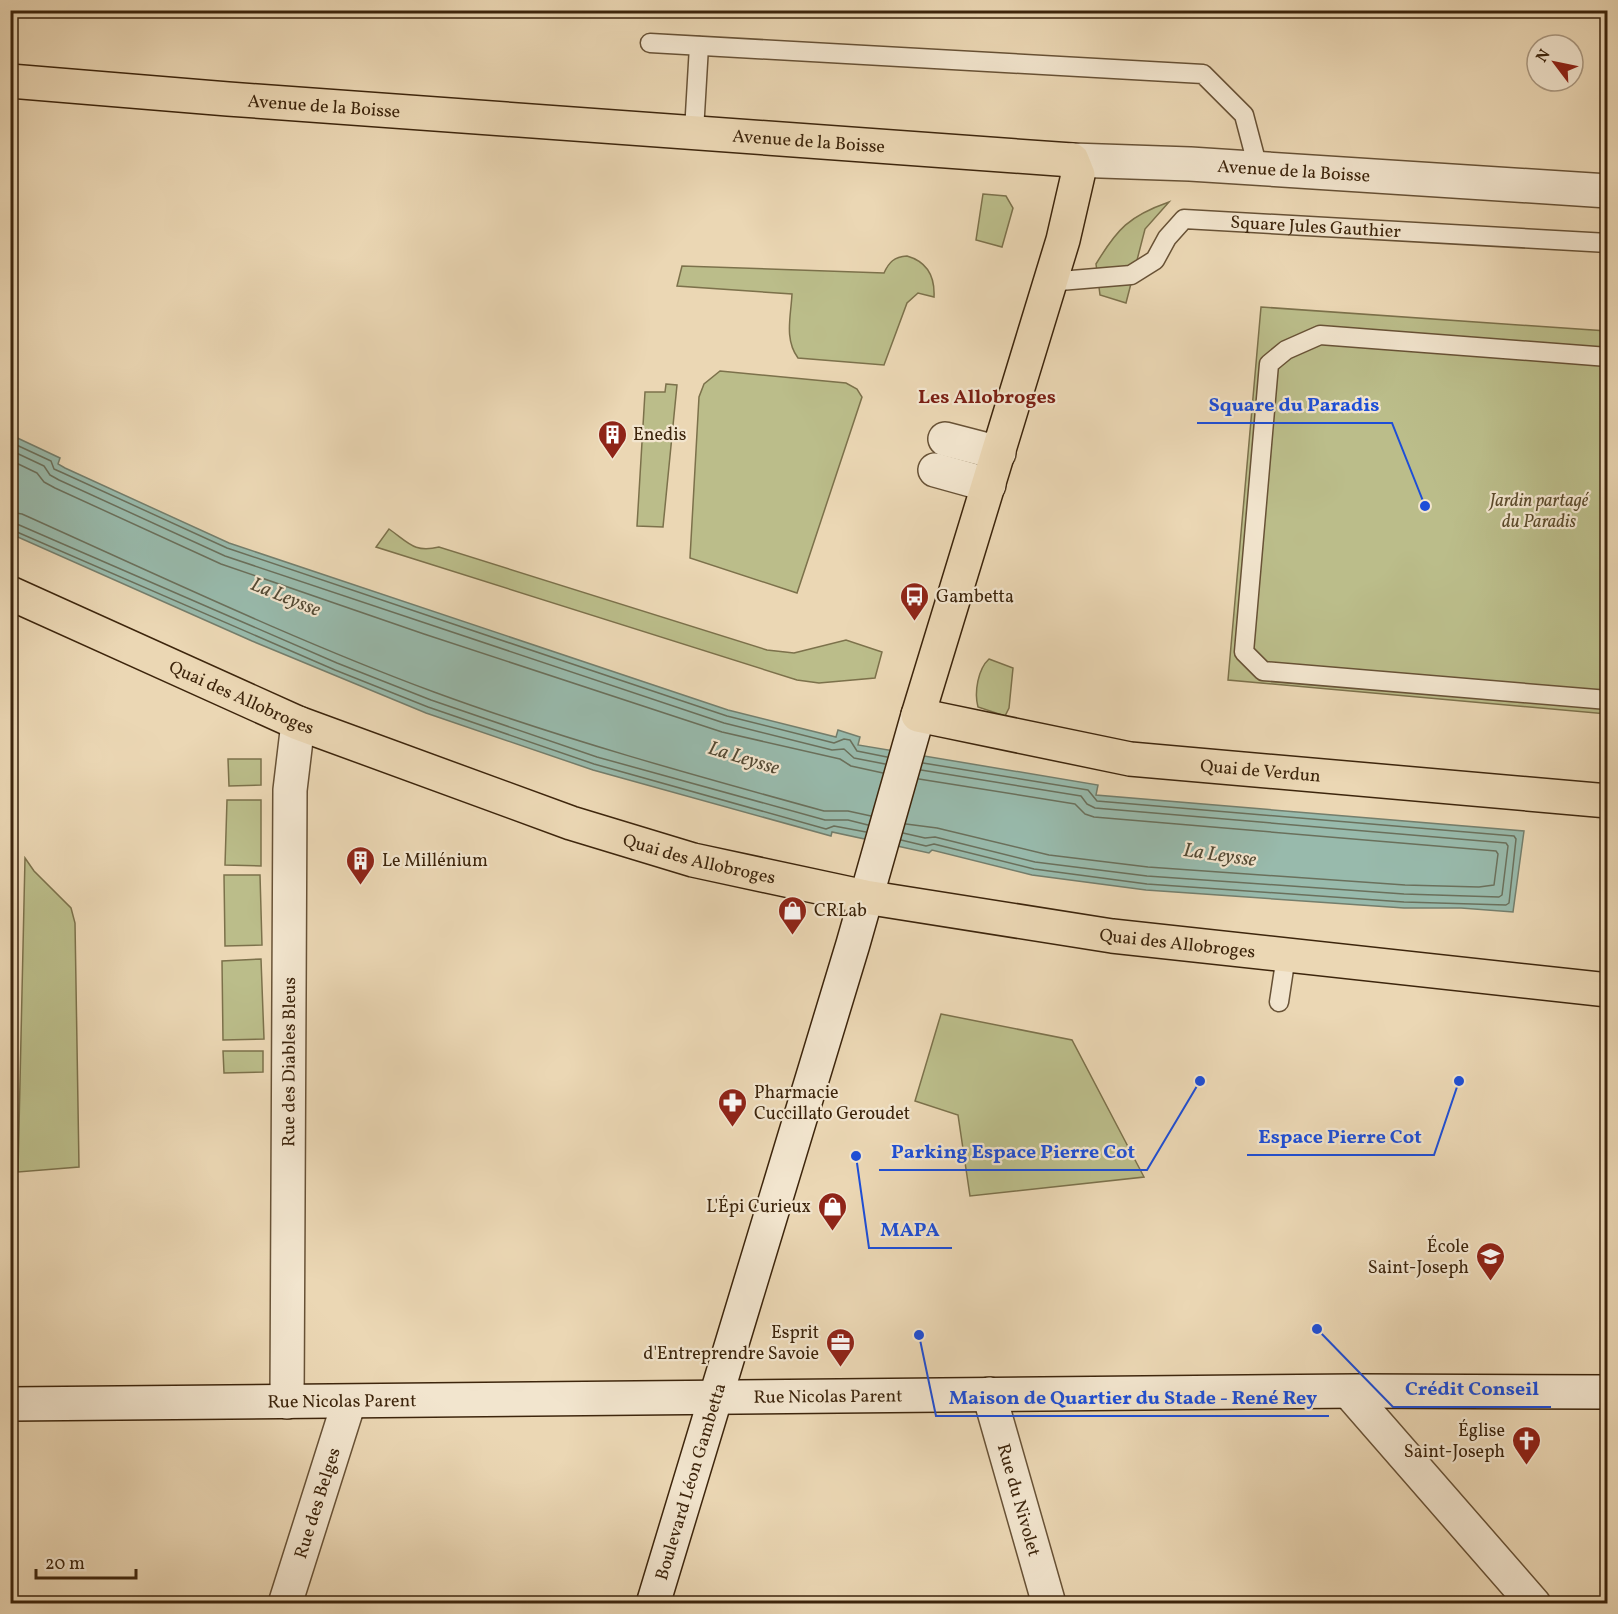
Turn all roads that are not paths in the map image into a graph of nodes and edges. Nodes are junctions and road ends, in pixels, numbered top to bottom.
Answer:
1 (650, 43) dead end
2 (699, 46) junction
3 (10, 81) edge
4 (694, 131) junction
5 (1072, 160) junction
6 (1258, 168) junction
7 (1608, 191) edge
8 (1608, 243) edge
9 (1048, 282) junction
10 (1608, 357) edge
11 (945, 439) dead end
12 (999, 453) junction
13 (935, 470) dead end
14 (989, 485) junction
15 (10, 593) edge
16 (1608, 700) edge
17 (918, 715) junction
18 (298, 723) junction
19 (1608, 801) edge
20 (865, 897) junction
21 (1286, 956) junction
22 (1608, 990) edge
23 (1279, 1002) dead end
24 (1349, 1392) junction
25 (1608, 1392) edge
26 (989, 1394) junction
27 (714, 1397) junction
28 (287, 1402) junction
29 (349, 1402) junction
30 (10, 1404) edge
31 (285, 1604) edge
32 (653, 1604) edge
33 (1049, 1604) edge
34 (1534, 1604) edge

1 - 2 lane
2 - 4 lane
2 - 6 lane
3 - 4 main road, Avenue de la Boisse
4 - 5 main road, Avenue de la Boisse
5 - 6 street, Avenue de la Boisse
5 - 9 main road
6 - 7 street, Avenue de la Boisse
8 - 9 lane, Square Jules Gauthier
9 - 12 main road
10 - 16 lane
11 - 12 street
12 - 14 main road
13 - 14 street
14 - 17 main road
15 - 18 main road, Quai des Allobroges
17 - 19 main road, Quai de Verdun
17 - 20 street, Boulevard Léon Gambetta
18 - 20 main road, Quai des Allobroges
18 - 28 street, Rue des Diables Bleus
20 - 21 main road, Quai des Allobroges
20 - 27 street, Boulevard Léon Gambetta
21 - 22 main road, Quai des Allobroges
21 - 23 lane
24 - 25 street, Rue Nicolas Parent
24 - 26 street, Rue Nicolas Parent
24 - 34 street
26 - 27 street, Rue Nicolas Parent
26 - 33 street, Rue du Nivolet
27 - 29 street, Rue Nicolas Parent
27 - 32 street, Boulevard Léon Gambetta
28 - 29 street, Rue Nicolas Parent
28 - 30 street, Rue Nicolas Parent
29 - 31 street, Rue des Belges

